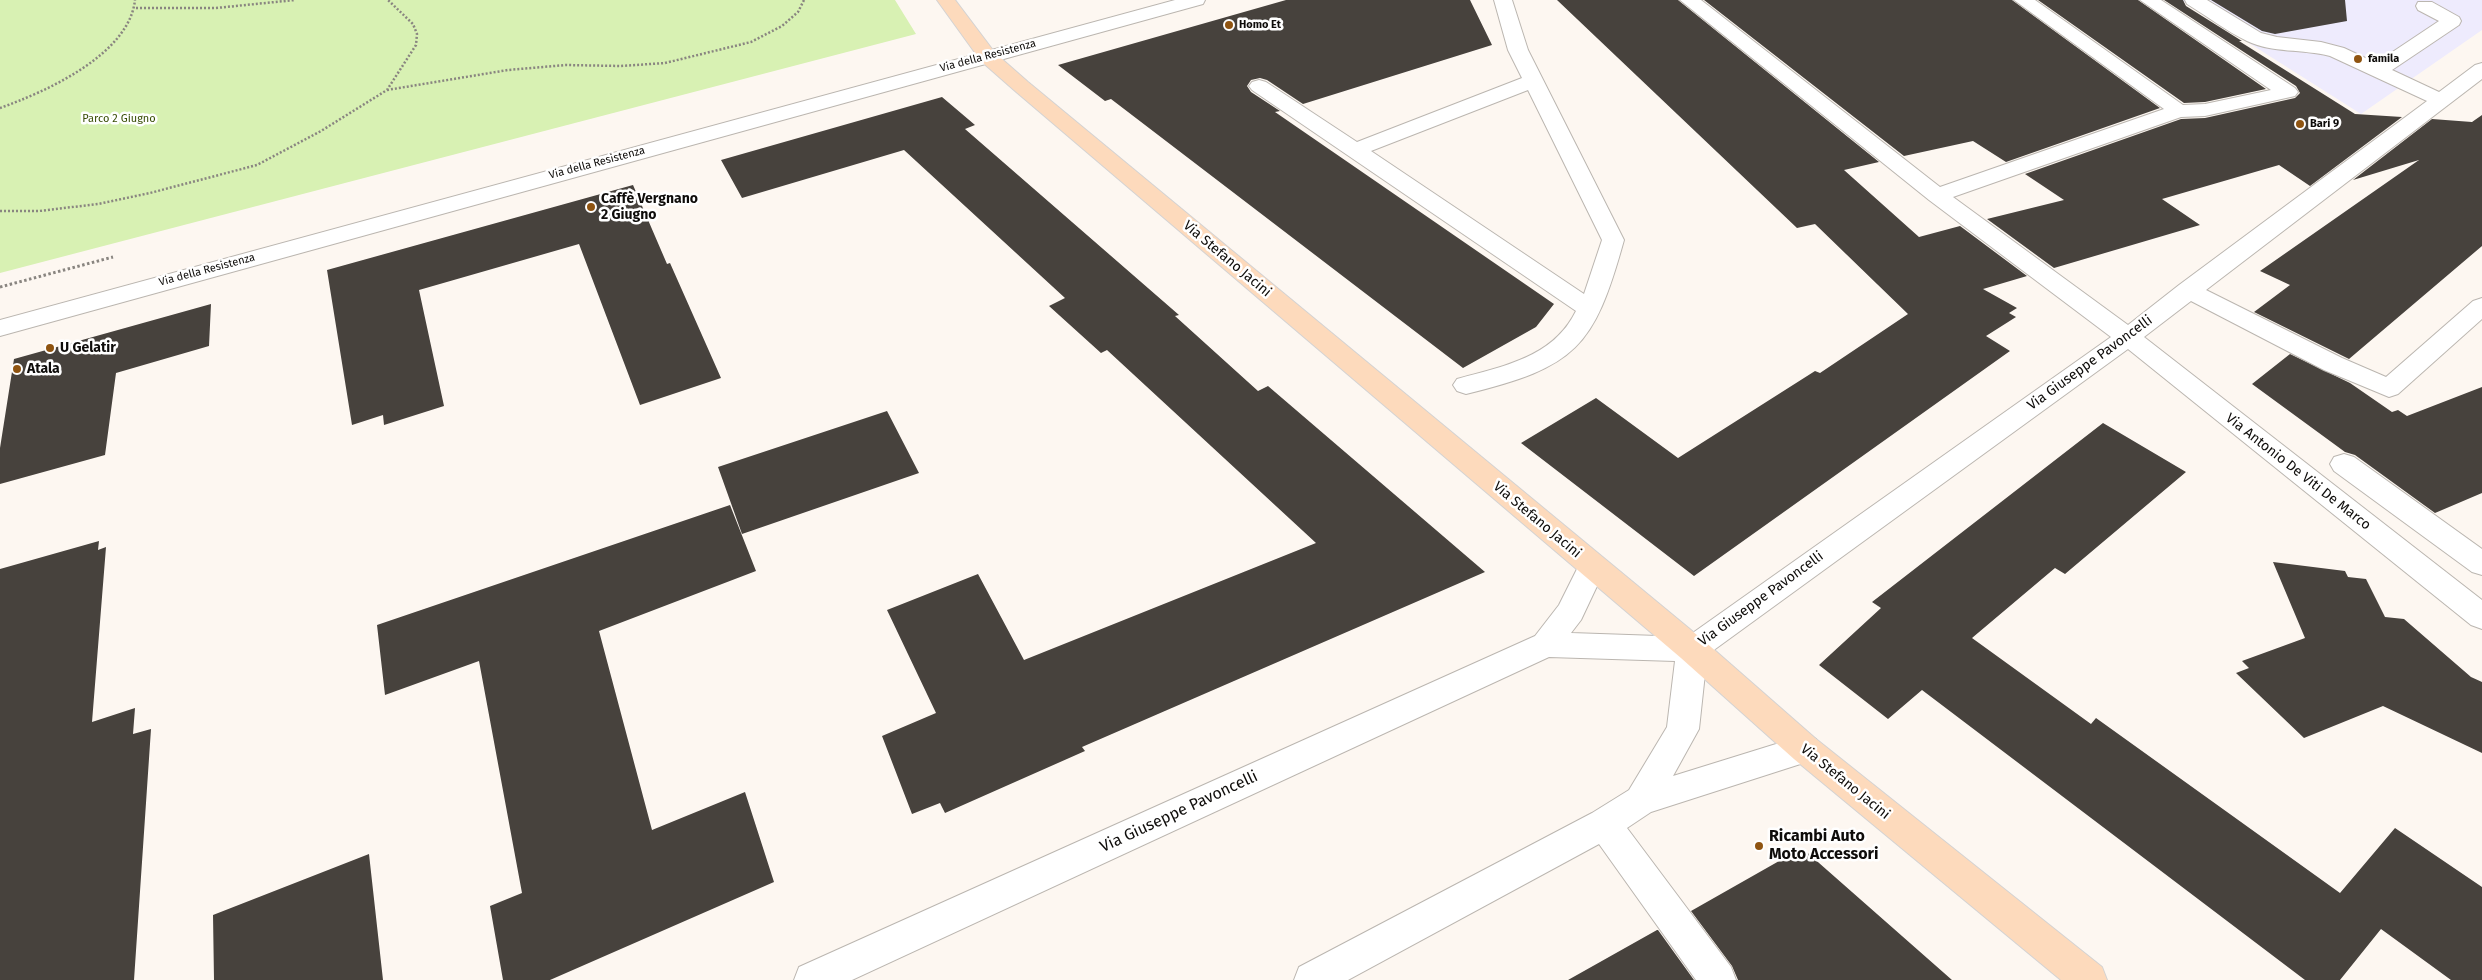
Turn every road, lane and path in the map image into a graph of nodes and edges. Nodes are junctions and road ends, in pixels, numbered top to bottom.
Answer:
1 (135, 0) edge
2 (296, 0) edge
3 (388, 0) edge
4 (804, 0) edge
5 (946, 0) edge
6 (1196, 0) edge
7 (1503, 0) edge
8 (1689, 0) edge
9 (2023, 0) edge
10 (2149, 0) edge
11 (2194, 0) edge
12 (2425, 6) dead end
13 (136, 8) junction
14 (988, 56) junction
15 (2482, 69) edge
16 (2377, 70) junction
17 (1533, 81) junction
18 (1259, 86) dead end
19 (387, 90) junction
20 (2439, 99) junction
21 (0, 108) edge
22 (2179, 111) junction
23 (1355, 150) junction
24 (1937, 195) junction
25 (0, 211) edge
26 (2187, 290) junction
27 (2482, 306) edge
28 (1589, 308) junction
29 (0, 328) edge
30 (2128, 337) junction
31 (1466, 385) dead end
32 (2344, 464) dead end
33 (2482, 564) edge
34 (1592, 567) junction
35 (2478, 607) edge
36 (1546, 645) junction
37 (1692, 649) junction
38 (1805, 749) junction
39 (1641, 800) junction
40 (1604, 824) junction
41 (812, 980) edge
42 (1312, 980) edge
43 (1718, 980) edge
44 (2089, 980) edge

1 - 13 path
2 - 13 path
3 - 19 path
4 - 19 path
5 - 14 main road, Via Stefano Jacini
6 - 14 street, Via della Resistenza
7 - 17 street
8 - 24 street, Via Antonio De Viti De Marco
9 - 22 street
10 - 22 street
11 - 16 street
12 - 16 street
13 - 21 path
14 - 29 street, Via della Resistenza
14 - 34 main road, Via Stefano Jacini
15 - 20 street, Via Giuseppe Pavoncelli
16 - 20 street
17 - 23 street
17 - 28 street
18 - 23 street
19 - 25 path
20 - 26 street, Via Giuseppe Pavoncelli
22 - 24 street
23 - 28 street
24 - 30 street, Via Antonio De Viti De Marco
26 - 27 street
26 - 30 street, Via Giuseppe Pavoncelli
28 - 31 street
30 - 35 street, Via Antonio De Viti De Marco
30 - 37 street, Via Giuseppe Pavoncelli
32 - 33 street
34 - 36 street, Via Giuseppe Pavoncelli
34 - 37 main road, Via Stefano Jacini
36 - 37 street, Via Giuseppe Pavoncelli
36 - 41 street, Via Giuseppe Pavoncelli
37 - 38 main road, Via Stefano Jacini
37 - 39 street, Via Giuseppe Pavoncelli
38 - 39 street, Via Giuseppe Pavoncelli
38 - 44 main road, Via Stefano Jacini
39 - 40 street, Via Giuseppe Pavoncelli
40 - 42 street, Via Giuseppe Pavoncelli
40 - 43 street

